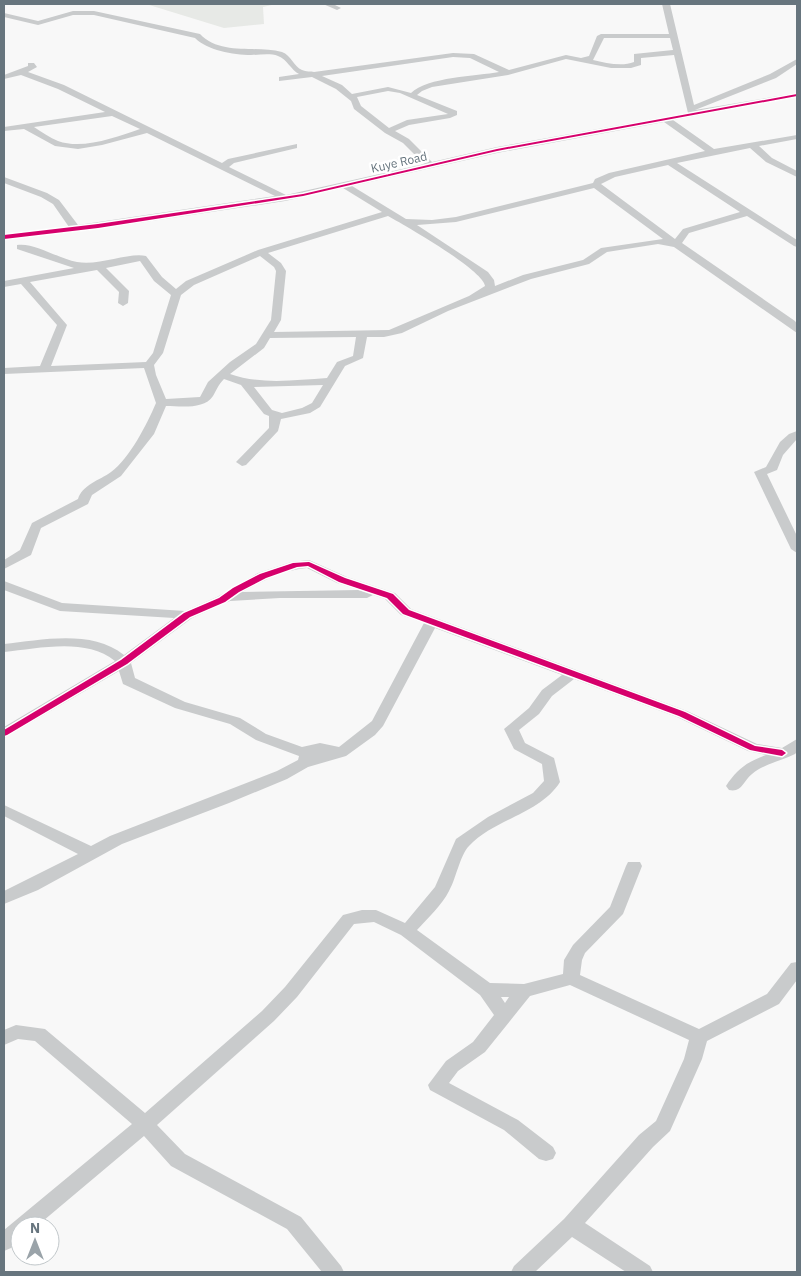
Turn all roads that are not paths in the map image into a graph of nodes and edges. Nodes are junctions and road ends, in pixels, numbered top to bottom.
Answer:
1 (327, 4) edge
2 (666, 4) edge
3 (337, 8) dead end
4 (4, 15) edge
5 (673, 36) junction
6 (677, 52) junction
7 (582, 60) junction
8 (797, 61) edge
9 (31, 65) dead end
10 (22, 73) junction
11 (508, 73) junction
12 (312, 74) junction
13 (4, 77) edge
14 (282, 79) dead end
15 (413, 95) junction
16 (797, 95) edge
17 (349, 97) junction
18 (692, 112) junction
19 (114, 113) junction
20 (667, 120) junction
21 (24, 125) junction
22 (4, 129) edge
23 (147, 130) junction
24 (388, 130) junction
25 (797, 137) edge
26 (294, 146) dead end
27 (753, 146) junction
28 (712, 152) junction
29 (670, 162) junction
30 (431, 166) junction
31 (223, 167) junction
32 (797, 174) edge
33 (4, 180) edge
34 (596, 185) junction
35 (344, 186) junction
36 (285, 198) junction
37 (391, 212) junction
38 (749, 212) junction
39 (402, 220) junction
40 (76, 229) junction
41 (4, 237) edge
42 (676, 244) junction
43 (797, 244) edge
44 (20, 247) dead end
45 (261, 252) junction
46 (99, 266) junction
47 (24, 281) junction
48 (4, 284) edge
49 (176, 294) junction
50 (483, 294) junction
51 (123, 303) dead end
52 (797, 329) edge
53 (269, 335) junction
54 (362, 335) junction
55 (149, 365) junction
56 (45, 368) junction
57 (4, 371) edge
58 (223, 375) junction
59 (330, 381) junction
60 (246, 383) junction
61 (162, 403) junction
62 (274, 414) junction
63 (797, 434) edge
64 (242, 462) dead end
65 (797, 549) edge
66 (4, 565) edge
67 (4, 585) edge
68 (390, 596) junction
69 (226, 597) junction
70 (187, 615) junction
71 (432, 621) junction
72 (4, 648) edge
73 (124, 662) junction
74 (572, 674) junction
75 (4, 734) edge
76 (797, 744) edge
77 (782, 753) junction
78 (305, 759) junction
79 (734, 786) dead end
80 (4, 810) edge
81 (90, 853) junction
82 (634, 866) dead end
83 (4, 898) edge
84 (408, 931) junction
85 (797, 968) edge
86 (571, 978) junction
87 (486, 990) junction
88 (524, 992) junction
89 (504, 1015) junction
90 (699, 1037) junction
91 (4, 1038) edge
92 (144, 1124) junction
93 (546, 1153) dead end
94 (34, 1216) edge
95 (571, 1224) junction
96 (334, 1272) edge
97 (521, 1272) edge
98 (644, 1272) edge

1 - 3 street
2 - 5 street
4 - 12 street
5 - 6 street
5 - 7 street
6 - 7 street
6 - 18 street
7 - 11 street
8 - 18 street
9 - 10 street
10 - 13 street
10 - 19 street
11 - 12 street
11 - 15 street
12 - 14 street
12 - 17 street
15 - 17 street
15 - 24 street
16 - 18 street, Kuye Road
17 - 24 street
18 - 20 street, Kuye Road
19 - 21 street
19 - 23 street
20 - 28 street
20 - 30 street, Kuye Road
21 - 22 street
21 - 23 street
23 - 31 street
24 - 30 street
25 - 27 street
26 - 31 street
27 - 28 street
27 - 32 street
28 - 29 street
29 - 34 street
29 - 38 street
30 - 35 street, Kuye Road
31 - 36 street
33 - 40 street
34 - 39 street
34 - 42 street
35 - 36 street, Kuye Road
35 - 37 street
36 - 40 street, Kuye Road
37 - 39 street
37 - 45 street
38 - 42 street
38 - 43 street
39 - 50 street
40 - 41 street, Kuye Road
42 - 50 street
42 - 52 street
44 - 46 street
45 - 49 street
45 - 53 street
46 - 47 street
46 - 49 street
46 - 51 street
47 - 48 street
47 - 56 street
49 - 55 street
50 - 54 street
53 - 54 street
53 - 58 street
54 - 59 street
55 - 56 street
55 - 61 street
56 - 57 street
58 - 60 street
58 - 61 street
59 - 60 street
59 - 62 street
60 - 62 street
61 - 66 street
62 - 64 street
63 - 65 street
67 - 70 street
68 - 69 street
68 - 69 street
68 - 71 street
69 - 70 street
70 - 73 street
71 - 74 street
71 - 78 street
72 - 73 street
73 - 75 street
73 - 78 street
74 - 77 street
74 - 84 street
76 - 77 street
77 - 79 street
78 - 81 street
80 - 81 street
81 - 83 street
82 - 86 street
84 - 87 street
84 - 92 street
85 - 90 street
86 - 88 street
86 - 90 street
87 - 88 street
87 - 89 street
88 - 89 street
89 - 93 street
90 - 95 street
91 - 92 street
92 - 94 street
92 - 96 street
95 - 97 street
95 - 98 street

